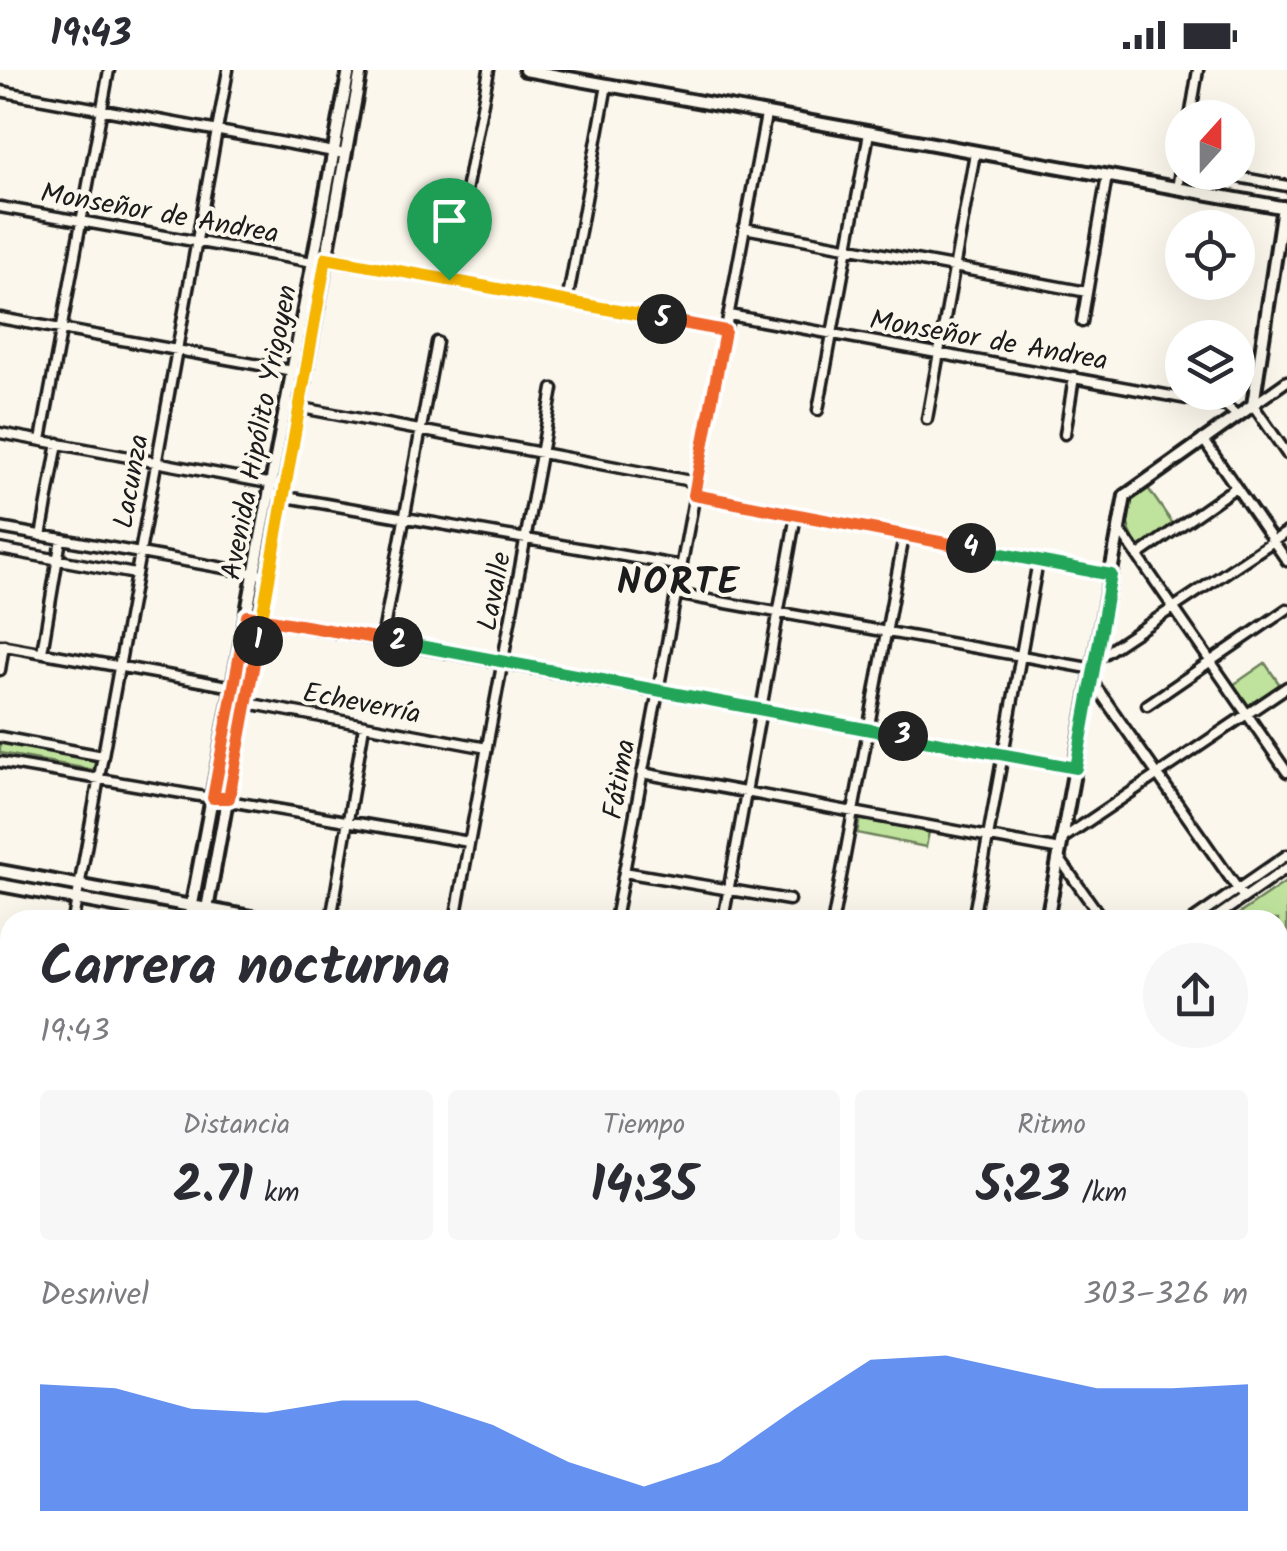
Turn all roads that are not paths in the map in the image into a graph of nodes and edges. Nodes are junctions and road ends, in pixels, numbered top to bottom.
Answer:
1 (109, 70) edge
2 (228, 70) edge
3 (349, 70) edge
4 (361, 70) edge
5 (488, 70) edge
6 (525, 70) edge
7 (1198, 70) edge
8 (606, 85) junction
9 (0, 91) edge
10 (1193, 100) edge
11 (102, 111) junction
12 (766, 115) junction
13 (215, 131) junction
14 (870, 133) junction
15 (339, 153) junction
16 (976, 153) junction
17 (1107, 176) junction
18 (1255, 180) edge
19 (1165, 186) edge
20 (1287, 186) edge
21 (1188, 190) edge
22 (0, 207) edge
23 (1285, 208) edge
24 (81, 222) junction
25 (744, 228) junction
26 (195, 242) junction
27 (848, 248) junction
28 (326, 258) junction
29 (313, 262) junction
30 (953, 266) junction
31 (449, 280) junction
32 (1087, 292) junction
33 (567, 302) junction
34 (729, 315) junction
35 (0, 318) edge
36 (1082, 322) dead end
37 (61, 329) junction
38 (725, 331) junction
39 (831, 333) junction
40 (437, 342) dead end
41 (176, 350) junction
42 (938, 353) junction
43 (298, 372) junction
44 (1074, 377) junction
45 (1287, 381) edge
46 (553, 389) dead end
47 (1255, 393) edge
48 (1255, 404) edge
49 (292, 406) junction
50 (1255, 408) edge
51 (818, 410) dead end
52 (1246, 410) edge
53 (1238, 416) junction
54 (927, 418) dead end
55 (420, 430) junction
56 (0, 433) edge
57 (1065, 434) dead end
58 (1203, 439) junction
59 (41, 440) junction
60 (58, 444) junction
61 (542, 453) junction
62 (1287, 454) edge
63 (156, 462) junction
64 (696, 482) junction
65 (1236, 487) junction
66 (270, 488) junction
67 (284, 490) junction
68 (694, 495) junction
69 (796, 515) junction
70 (405, 517) junction
71 (0, 528) edge
72 (1120, 529) junction
73 (1287, 532) edge
74 (41, 536) junction
75 (904, 536) junction
76 (61, 539) junction
77 (526, 540) junction
78 (1274, 542) junction
79 (0, 549) edge
80 (140, 553) junction
81 (1140, 554) junction
82 (57, 559) junction
83 (1038, 561) junction
84 (1287, 561) edge
85 (681, 566) junction
86 (135, 574) junction
87 (254, 574) junction
88 (1111, 575) junction
89 (269, 576) junction
90 (676, 594) junction
91 (1174, 607) junction
92 (1287, 609) edge
93 (779, 612) junction
94 (247, 616) junction
95 (262, 618) junction
96 (886, 632) junction
97 (382, 640) junction
98 (2, 645) edge
99 (42, 652) junction
100 (1021, 656) junction
101 (1212, 660) junction
102 (503, 661) junction
103 (119, 666) junction
104 (0, 670) edge
105 (1094, 670) junction
106 (233, 687) junction
107 (1287, 687) edge
108 (658, 690) junction
109 (247, 703) junction
110 (1147, 705) dead end
111 (761, 710) junction
112 (1248, 714) junction
113 (364, 726) junction
114 (868, 729) junction
115 (0, 737) edge
116 (488, 748) junction
117 (1004, 754) junction
118 (103, 756) junction
119 (0, 762) edge
120 (1076, 768) junction
121 (1286, 770) edge
122 (642, 773) junction
123 (1158, 775) junction
124 (100, 778) junction
125 (746, 792) junction
126 (213, 798) junction
127 (229, 798) junction
128 (854, 810) junction
129 (349, 821) junction
130 (989, 835) junction
131 (469, 842) junction
132 (1060, 849) junction
133 (1287, 855) edge
134 (1287, 868) edge
135 (0, 871) edge
136 (624, 872) junction
137 (0, 885) edge
138 (80, 886) junction
139 (1237, 889) junction
140 (728, 890) junction
141 (1244, 898) junction
142 (77, 899) junction
143 (789, 900) dead end
144 (192, 906) junction
145 (75, 910) edge
146 (136, 910) edge
147 (191, 910) edge
148 (199, 910) edge
149 (207, 910) edge
150 (333, 910) edge
151 (457, 910) edge
152 (617, 910) edge
153 (725, 910) edge
154 (835, 910) edge
155 (976, 910) edge
156 (1049, 910) edge
157 (1097, 910) edge
158 (1207, 910) edge
159 (1227, 910) edge

1 - 11 street
2 - 13 street, Lacunza
3 - 15 main road, Avenida Hipólito Yrigoyen
4 - 15 main road, Avenida Hipólito Yrigoyen
5 - 31 street
6 - 8 main road
7 - 10 street
8 - 12 main road
8 - 33 street
9 - 11 street
11 - 13 street
11 - 24 street
12 - 14 main road
12 - 25 street, Fátima
13 - 15 street
13 - 26 street, Lacunza
14 - 16 main road
14 - 27 street
15 - 28 main road, Avenida Hipólito Yrigoyen
15 - 29 main road, Avenida Hipólito Yrigoyen
16 - 17 main road
16 - 30 street
17 - 19 main road
17 - 32 street
18 - 20 street
21 - 23 main road
22 - 24 street, Monseñor de Andrea
23 - 47 main road
24 - 26 street, Monseñor de Andrea
24 - 37 street
25 - 27 street
25 - 34 street, Fátima
26 - 29 street, Monseñor de Andrea
26 - 41 street, Lacunza
27 - 30 street
27 - 39 street
28 - 29 street, Monseñor de Andrea
28 - 31 street, Monseñor de Andrea
28 - 43 main road, Avenida Hipólito Yrigoyen
29 - 43 main road, Avenida Hipólito Yrigoyen
30 - 32 street
30 - 42 street
31 - 33 street, Monseñor de Andrea
32 - 36 street
33 - 38 street, Monseñor de Andrea
34 - 38 street, Fátima
34 - 39 street, Monseñor de Andrea
35 - 37 street
37 - 41 street
37 - 59 street
38 - 64 street, Fátima
39 - 42 street, Monseñor de Andrea
39 - 51 street
40 - 55 street
41 - 43 street
41 - 63 street, Lacunza
42 - 44 street, Monseñor de Andrea
42 - 54 street
43 - 49 main road, Avenida Hipólito Yrigoyen
44 - 53 street, Monseñor de Andrea
44 - 57 street
45 - 48 street
46 - 61 street, Lavalle
49 - 55 street
49 - 66 main road, Avenida Hipólito Yrigoyen
49 - 67 main road, Avenida Hipólito Yrigoyen
50 - 62 street
52 - 53 main road
53 - 58 main road
55 - 61 street
55 - 70 street
56 - 59 street
58 - 65 street
58 - 72 main road
59 - 60 street
60 - 63 street
60 - 74 street
61 - 64 street
61 - 77 street, Lavalle
63 - 66 street
63 - 80 street, Lacunza
64 - 68 street, Fátima
65 - 78 street
65 - 81 street
66 - 67 street
66 - 87 main road, Avenida Hipólito Yrigoyen
67 - 70 street
67 - 89 main road, Avenida Hipólito Yrigoyen
68 - 69 street
68 - 85 street, Fátima
69 - 75 street
69 - 93 street
70 - 77 street
70 - 97 street
71 - 74 street
72 - 81 street
72 - 88 main road
73 - 78 street
74 - 76 street
75 - 83 street
75 - 96 street
76 - 80 street
76 - 82 street
77 - 85 street
77 - 102 street, Lavalle
78 - 84 street
78 - 91 street
79 - 82 street
80 - 86 street, Lacunza
80 - 87 street
81 - 91 street
82 - 86 street
82 - 99 street
83 - 88 street
83 - 100 street
85 - 90 street, Fátima
86 - 103 street, Lacunza
87 - 89 street
87 - 94 main road, Avenida Hipólito Yrigoyen
88 - 105 main road
89 - 95 main road, Avenida Hipólito Yrigoyen
90 - 93 street
90 - 108 street, Fátima
91 - 101 street
91 - 105 street
92 - 101 street
93 - 96 street
93 - 111 street
94 - 95 street
94 - 106 main road, Avenida Hipólito Yrigoyen
95 - 97 street
95 - 109 main road, Avenida Hipólito Yrigoyen
96 - 100 street
96 - 114 street
97 - 102 street
98 - 99 street
98 - 104 street
99 - 103 street
100 - 105 street
100 - 117 street
101 - 110 street
101 - 112 street
102 - 108 street
102 - 116 street, Lavalle
103 - 106 street
103 - 118 street, Lacunza
105 - 120 main road
105 - 123 street
106 - 109 street
106 - 126 main road, Avenida Hipólito Yrigoyen
107 - 112 street
108 - 111 street
108 - 122 street, Fátima
109 - 113 street, Echeverría
109 - 127 main road, Avenida Hipólito Yrigoyen
111 - 114 street
111 - 125 street
112 - 121 street
112 - 123 street
113 - 116 street, Echeverría
113 - 129 street
114 - 117 street
114 - 128 street
115 - 118 street
116 - 131 street, Lavalle
117 - 120 street
117 - 130 street
118 - 124 street, Lacunza
119 - 124 street
120 - 132 main road
122 - 125 street
122 - 136 street, Fátima
123 - 132 street
123 - 139 street
124 - 126 street
124 - 138 street, Lacunza
125 - 128 street
125 - 140 street
126 - 127 street
126 - 144 main road, Avenida Hipólito Yrigoyen
127 - 129 street
127 - 149 main road, Avenida Hipólito Yrigoyen
128 - 130 street
128 - 154 street
129 - 131 street
129 - 150 street
130 - 132 street
130 - 155 street
131 - 151 street, Lavalle
132 - 156 main road
132 - 157 street
133 - 139 street
134 - 141 street
135 - 138 main road
136 - 140 street
136 - 152 street, Fátima
137 - 142 main road
138 - 142 street, Lacunza
138 - 144 main road
139 - 141 street
139 - 158 street
140 - 143 street
140 - 153 street
141 - 159 street
142 - 145 street, Lacunza
142 - 146 main road
144 - 147 main road, Avenida Hipólito Yrigoyen
144 - 148 main road

